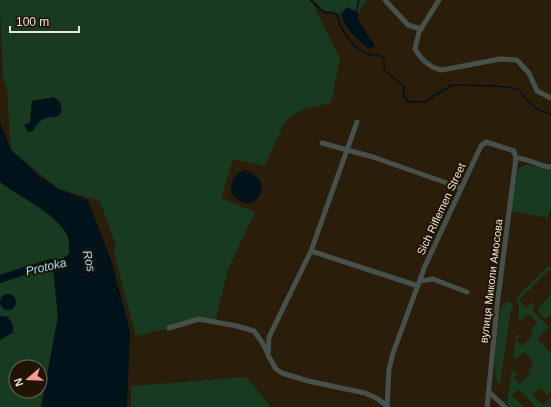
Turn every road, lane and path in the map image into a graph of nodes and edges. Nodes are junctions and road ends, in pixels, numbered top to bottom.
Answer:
1 (385, 0) edge
2 (439, 0) edge
3 (422, 29) junction
4 (551, 98) edge
5 (358, 122) dead end
6 (322, 143) dead end
7 (348, 151) junction
8 (516, 158) junction
9 (551, 167) edge
10 (461, 188) junction
11 (311, 250) junction
12 (419, 284) junction
13 (467, 292) dead end
14 (169, 328) dead end
15 (268, 354) junction
16 (489, 392) junction
17 (387, 407) edge
18 (487, 407) edge
19 (505, 407) edge

1 - 3 street
2 - 3 street
3 - 4 street
5 - 7 street
6 - 7 street
7 - 10 street
7 - 11 street
8 - 9 street
8 - 10 street, Sich Riflemen Street
8 - 16 street, вулиця Миколи Амосова
10 - 12 street, Sich Riflemen Street
11 - 12 street
11 - 15 street
12 - 13 street
12 - 17 street, Sich Riflemen Street
14 - 15 street
15 - 17 street
16 - 18 street, вулиця Миколи Амосова
16 - 19 street

